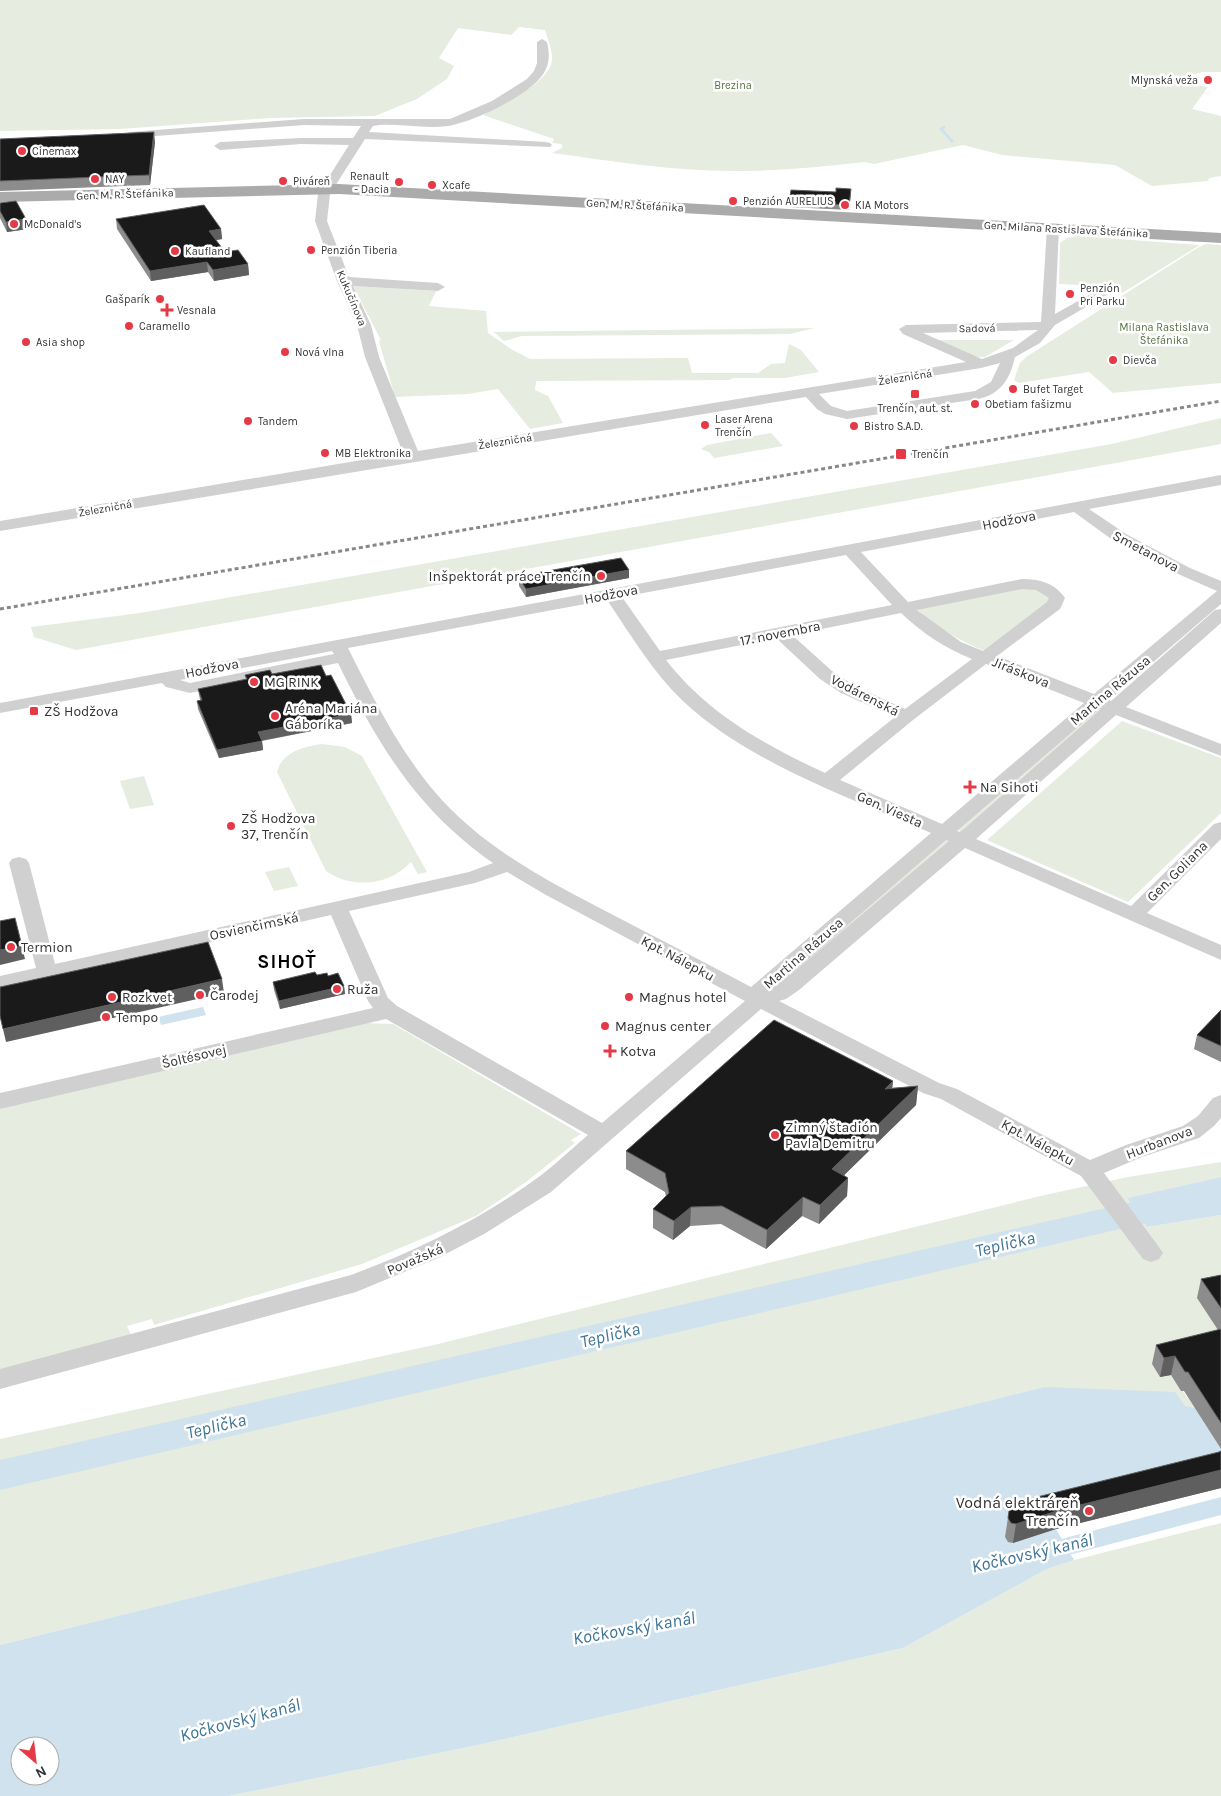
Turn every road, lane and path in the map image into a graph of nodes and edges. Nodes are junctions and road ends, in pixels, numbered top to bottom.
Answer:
1 (542, 42) dead end
2 (369, 123) junction
3 (119, 135) edge
4 (357, 139) junction
5 (546, 145) dead end
6 (220, 146) dead end
7 (326, 189) junction
8 (0, 198) edge
9 (944, 222) joint
10 (1053, 228) junction
11 (1221, 238) edge
12 (344, 281) junction
13 (438, 286) dead end
14 (1108, 290) dead end
15 (1049, 325) junction
16 (1009, 355) junction
17 (981, 364) junction
18 (810, 392) junction
19 (412, 456) junction
20 (1221, 480) edge
21 (1076, 508) junction
22 (0, 526) edge
23 (850, 550) junction
24 (1221, 587) edge
25 (612, 594) junction
26 (1221, 596) edge
27 (902, 608) junction
28 (1221, 614) edge
29 (780, 633) junction
30 (340, 651) junction
31 (656, 657) junction
32 (984, 658) junction
33 (1104, 705) junction
34 (0, 708) edge
35 (907, 716) junction
36 (1221, 750) edge
37 (827, 780) junction
38 (1221, 828) edge
39 (943, 832) junction
40 (962, 840) junction
41 (19, 864) dead end
42 (507, 865) junction
43 (337, 907) junction
44 (1133, 915) junction
45 (1221, 952) edge
46 (47, 972) junction
47 (0, 983) edge
48 (759, 1000) junction
49 (389, 1011) junction
50 (0, 1101) edge
51 (1221, 1103) edge
52 (603, 1133) junction
53 (1089, 1170) junction
54 (1144, 1244) dead end
55 (0, 1379) edge

1 - 2 street
2 - 3 street
2 - 4 street, Kukučínova
4 - 5 street
4 - 6 street
4 - 7 street, Kukučínova
7 - 8 main road, Gen. M. R. Štefánika
7 - 9 main road, Gen. M. R. Štefánika
7 - 12 street, Kukučínova
9 - 10 main road, Gen. Milana Rastislava Štefánika
10 - 11 main road, Gen. Milana Rastislava Štefánika
10 - 15 street
12 - 13 street
12 - 19 street, Kukučínova
14 - 15 street
15 - 16 street, Železničná
15 - 17 street, Sadová
16 - 17 street, Železničná
16 - 18 street
17 - 18 street, Železničná
18 - 19 street, Železničná
19 - 22 street, Železničná
20 - 21 street, Hodžova
21 - 23 street, Hodžova
21 - 24 street, Smetanova
23 - 25 street, Hodžova
23 - 27 street, Jiráskova
25 - 30 street, Hodžova
25 - 31 street, Gen. Viesta
26 - 33 street, Martina Rázusa
27 - 29 street, 17. novembra
27 - 32 street, Jiráskova
27 - 32 street, 17. novembra
28 - 33 street, Martina Rázusa
29 - 31 street, 17. novembra
29 - 35 street, Vodárenská
30 - 34 street, Hodžova
30 - 42 street, Kpt. Nálepku
31 - 37 street, Gen. Viesta
32 - 33 street, Jiráskova
32 - 35 street, Vodárenská
33 - 36 street, Jiráskova
33 - 39 street, Martina Rázusa
33 - 40 street, Martina Rázusa
35 - 37 street, Vodárenská
37 - 39 street, Gen. Viesta
38 - 44 street, Gen. Goliana
39 - 40 street, Gen. Viesta
39 - 48 street, Martina Rázusa
40 - 44 street, Gen. Viesta
40 - 48 street, Martina Rázusa
41 - 46 street
42 - 43 street, Osvienčimská
42 - 48 street, Kpt. Nálepku
43 - 46 street, Osvienčimská
43 - 49 street
44 - 45 street, Gen. Viesta
46 - 47 street, Osvienčimská
48 - 52 street, Považská
48 - 53 street, Kpt. Nálepku
49 - 50 street, Šoltésovej
49 - 52 street
51 - 53 street, Hurbanova
52 - 55 street, Považská
53 - 54 street, Kpt. Nálepku

